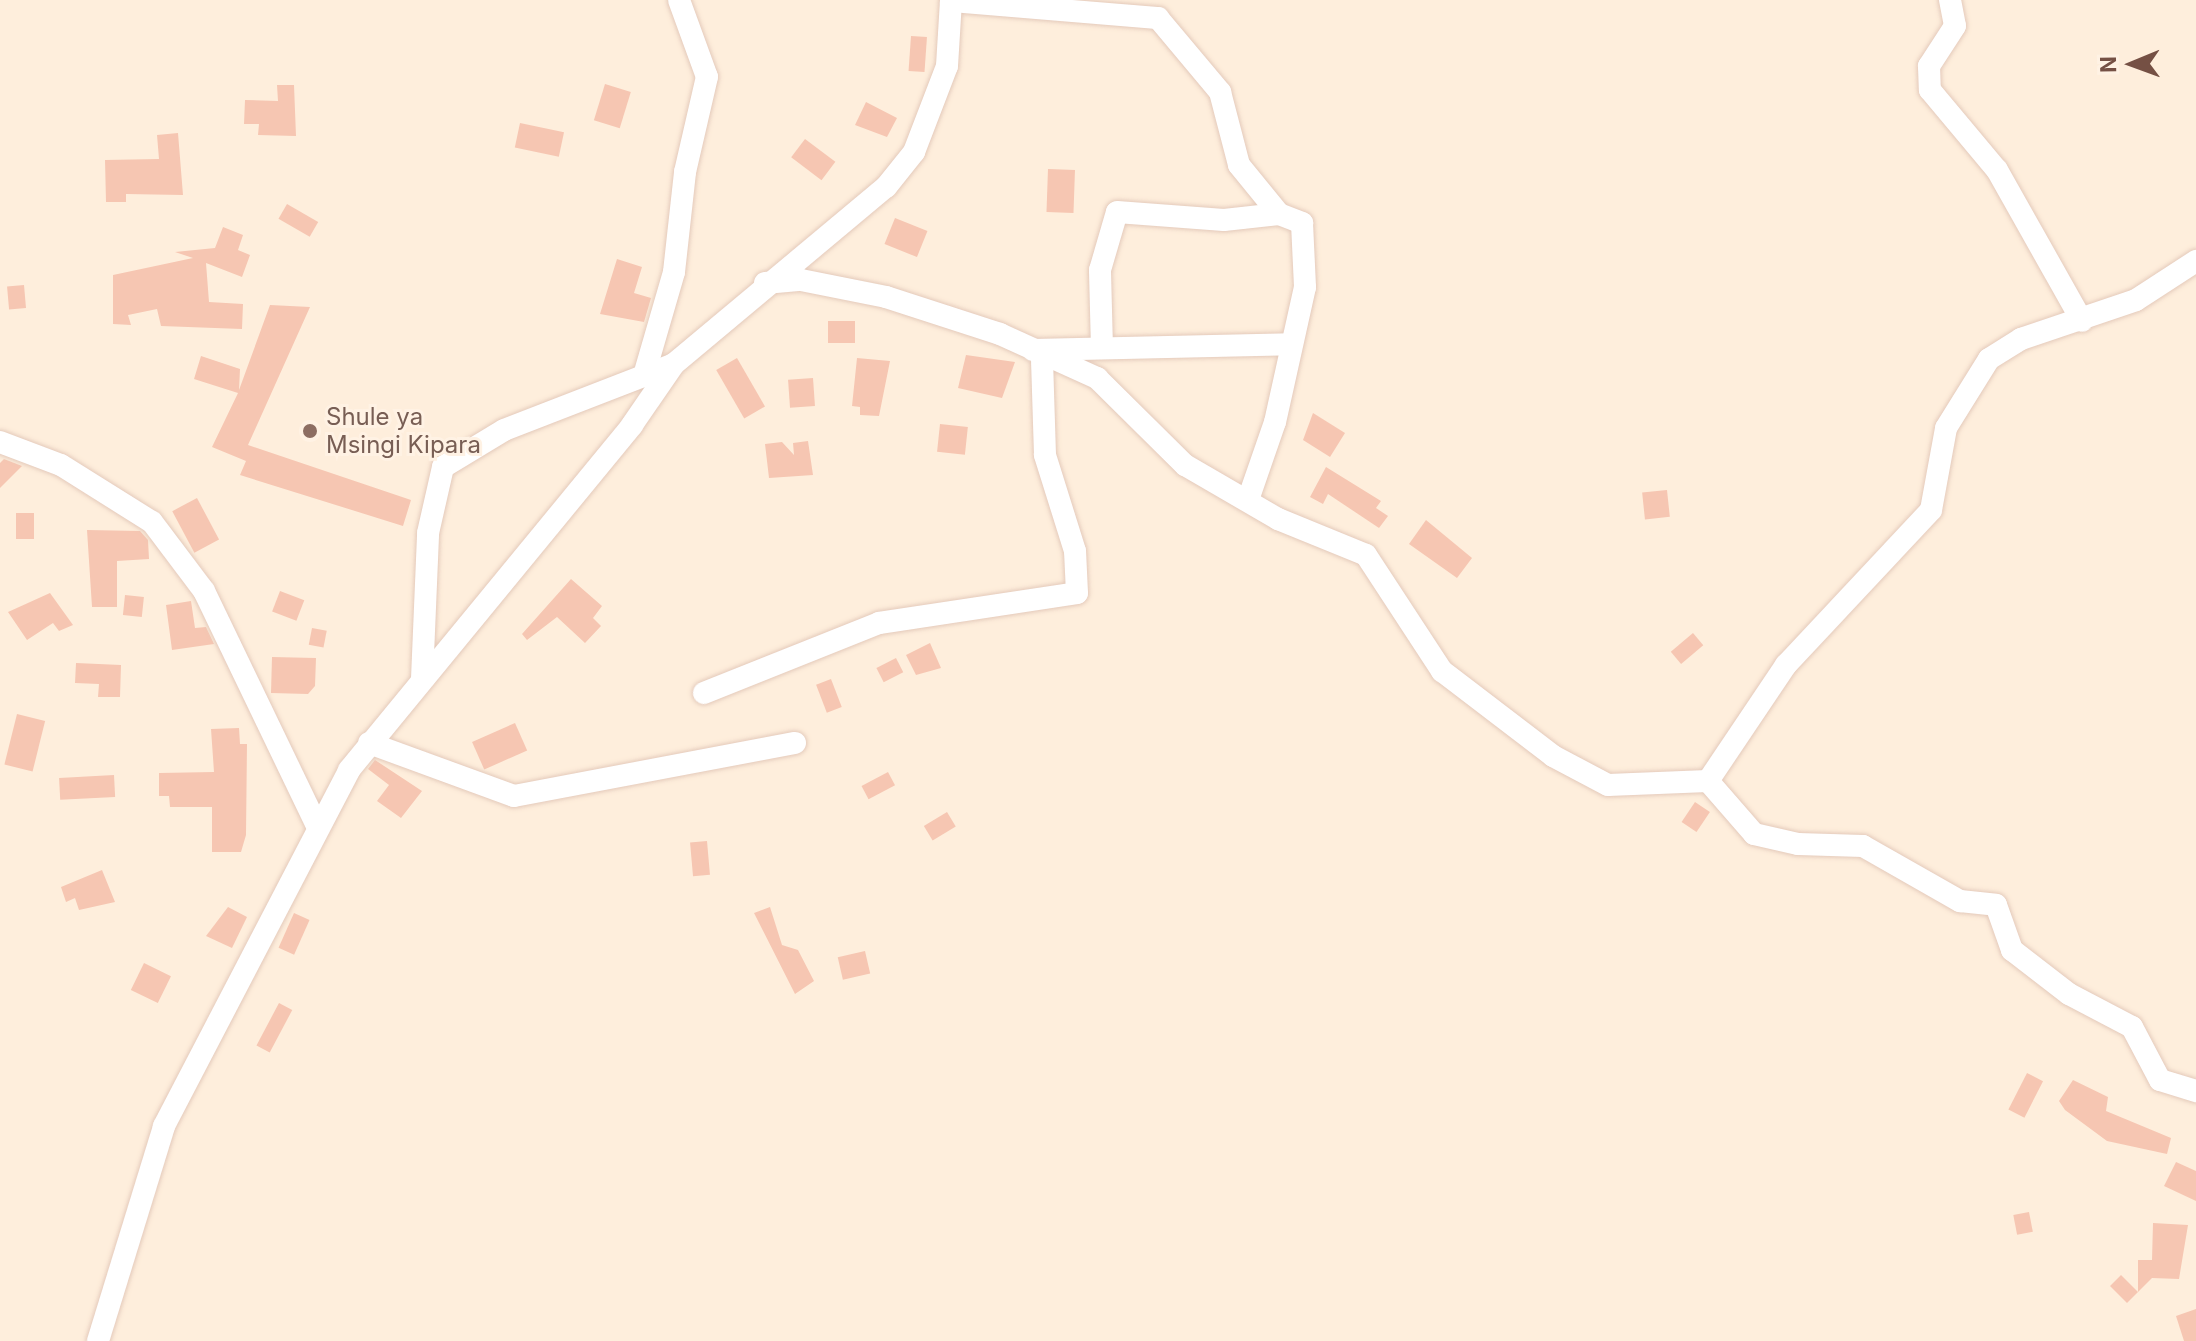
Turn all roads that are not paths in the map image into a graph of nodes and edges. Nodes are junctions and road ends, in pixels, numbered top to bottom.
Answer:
1 (679, 0) edge
2 (1950, 0) edge
3 (951, 1) edge
4 (1279, 214) junction
5 (2196, 261) edge
6 (765, 283) junction
7 (2082, 321) junction
8 (1291, 344) junction
9 (1102, 348) junction
10 (1037, 354) junction
11 (674, 364) junction
12 (645, 372) junction
13 (0, 442) edge
14 (1249, 497) junction
15 (422, 679) junction
16 (704, 693) dead end
17 (369, 743) junction
18 (795, 743) dead end
19 (1708, 781) junction
20 (318, 828) junction
21 (2196, 1091) edge
22 (98, 1341) edge

1 - 12 street
2 - 7 street
3 - 4 street
3 - 6 street
4 - 8 street
4 - 9 street
5 - 7 street
6 - 10 street
6 - 11 street
7 - 19 street
8 - 9 street
8 - 14 street
9 - 10 street
10 - 14 street
10 - 16 street
11 - 12 street
11 - 15 street
12 - 15 street
13 - 20 street
14 - 19 street
15 - 17 street
17 - 18 street
17 - 20 street
19 - 21 street
20 - 22 street

